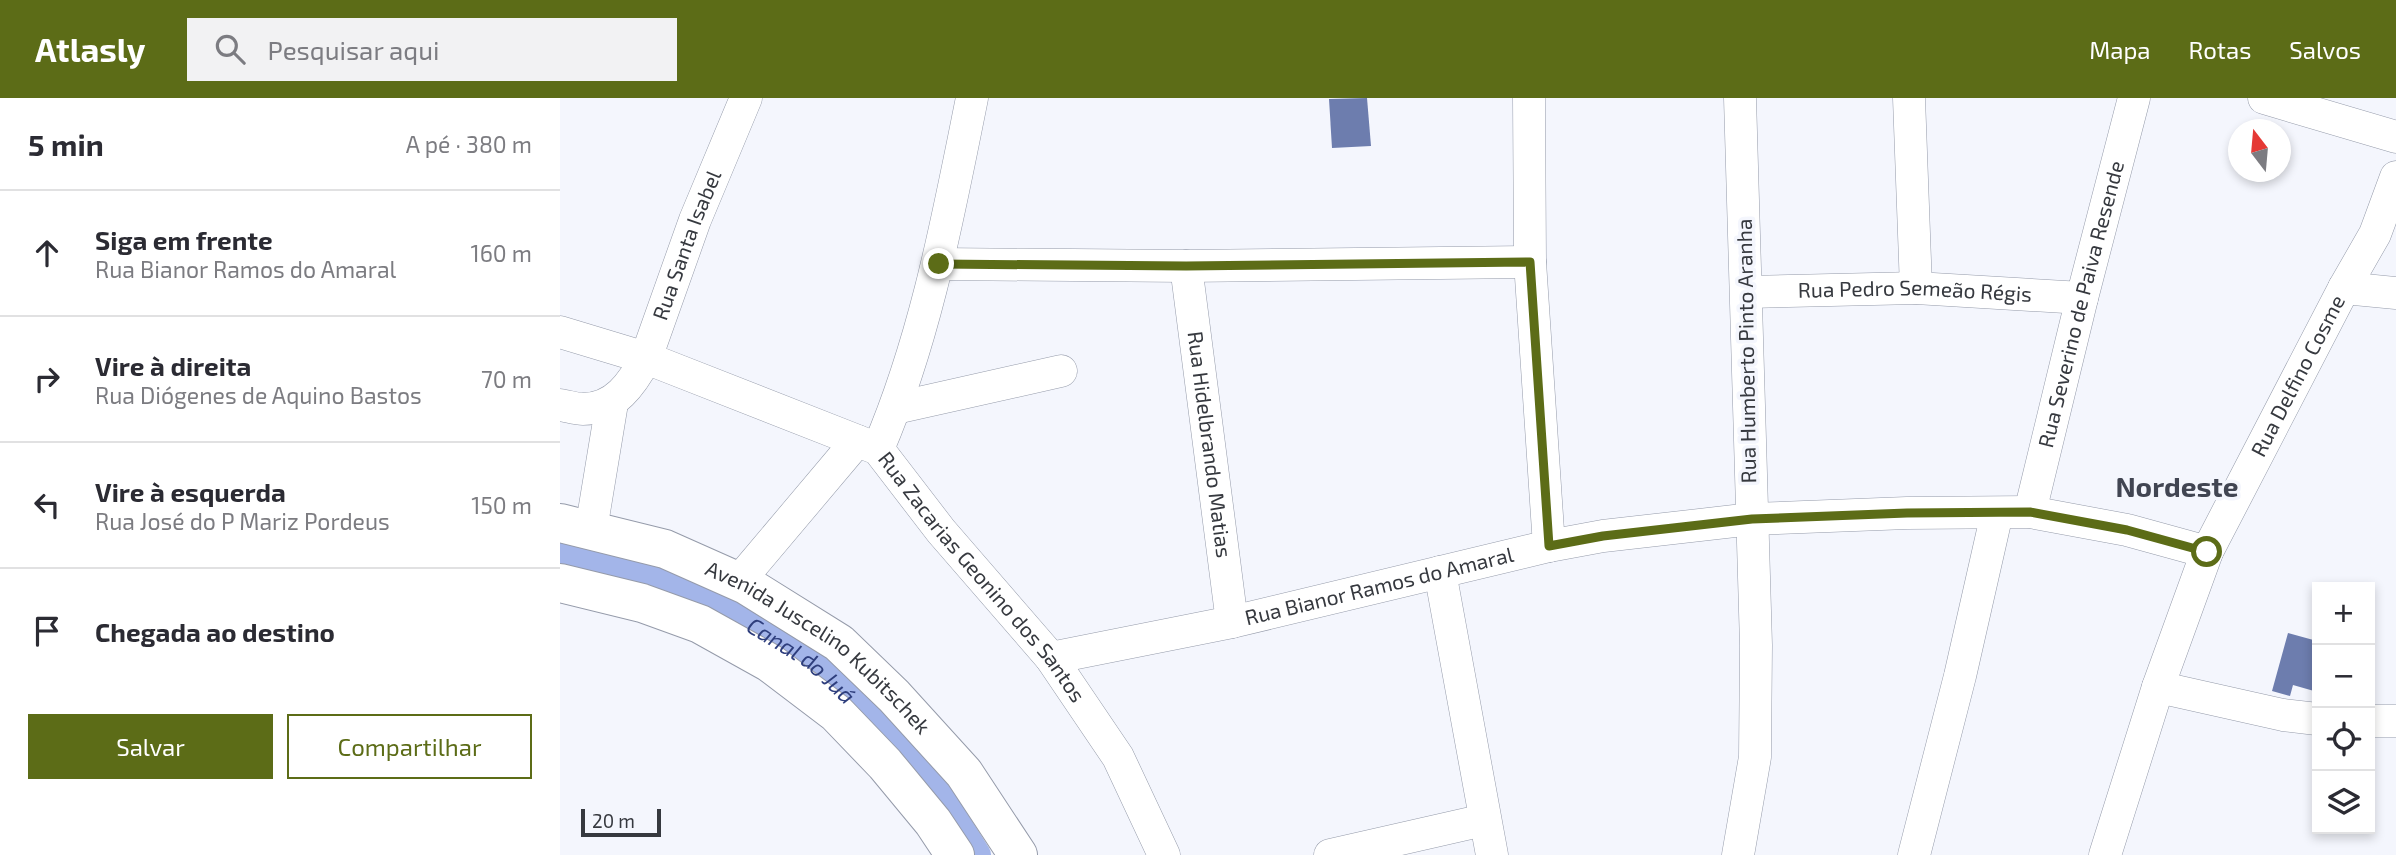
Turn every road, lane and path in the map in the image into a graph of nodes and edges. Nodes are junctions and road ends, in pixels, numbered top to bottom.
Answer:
1 (746, 98) edge
2 (972, 98) edge
3 (1529, 98) edge
4 (1740, 98) edge
5 (1909, 98) edge
6 (2134, 98) edge
7 (2264, 98) edge
8 (2396, 137) edge
9 (2396, 177) edge
10 (1530, 262) junction
11 (939, 264) junction
12 (1186, 266) junction
13 (1916, 288) junction
14 (2344, 288) junction
15 (1747, 292) junction
16 (2396, 293) edge
17 (2082, 298) junction
18 (560, 332) edge
19 (646, 358) junction
20 (1061, 370) dead end
21 (619, 396) junction
22 (560, 405) edge
23 (895, 408) junction
24 (867, 445) junction
25 (2030, 512) junction
26 (1997, 513) junction
27 (1752, 519) junction
28 (576, 527) edge
29 (1549, 546) junction
30 (2207, 552) junction
31 (1440, 572) junction
32 (739, 582) junction
33 (560, 583) edge
34 (1232, 622) junction
35 (1051, 658) junction
36 (2158, 687) junction
37 (2312, 718) edge
38 (2375, 721) edge
39 (2396, 721) edge
40 (1484, 820) junction
41 (955, 855) edge
42 (1018, 855) edge
43 (1164, 855) edge
44 (1330, 855) edge
45 (1492, 855) edge
46 (1738, 855) edge
47 (1914, 855) edge
48 (2105, 855) edge

1 - 19 street, Rua Santa Isabel
2 - 11 street
3 - 10 street
4 - 15 street, Rua Humberto Pinto Aranha
5 - 13 street
6 - 17 street, Rua Severino de Paiva Resende
7 - 8 street
9 - 14 street, Rua Delfino Cosme
10 - 12 street
10 - 29 street
11 - 12 street
11 - 23 street
12 - 34 street, Rua Hidelbrando Matias
13 - 15 street, Rua Pedro Semeão Régis
13 - 17 street, Rua Pedro Semeão Régis
14 - 16 street
14 - 30 street, Rua Delfino Cosme
15 - 27 street, Rua Humberto Pinto Aranha
17 - 25 street, Rua Severino de Paiva Resende
18 - 19 street, Rua Zacarias Geonino dos Santos
19 - 21 street, Rua Santa Isabel
19 - 24 street, Rua Zacarias Geonino dos Santos
20 - 23 street
21 - 22 street
21 - 28 street
23 - 24 street
24 - 32 street
24 - 35 street, Rua Zacarias Geonino dos Santos
25 - 26 street, Rua Bianor Ramos do Amaral
25 - 30 street, Rua Bianor Ramos do Amaral
26 - 27 street, Rua Bianor Ramos do Amaral
26 - 47 street
27 - 29 street, Rua Bianor Ramos do Amaral
27 - 46 street, Rua Humberto Pinto Aranha
28 - 32 street, Avenida Juscelino Kubitschek
29 - 31 street, Rua Bianor Ramos do Amaral
30 - 36 street, Rua Delfino Cosme
31 - 34 street, Rua Bianor Ramos do Amaral
31 - 40 street
32 - 42 street, Avenida Juscelino Kubitschek
33 - 41 street, Avenida Juscelino Kubitschek
34 - 35 street, Rua Bianor Ramos do Amaral
35 - 43 street, Rua Zacarias Geonino dos Santos
36 - 37 street
36 - 48 street, Rua Delfino Cosme
38 - 39 street
40 - 44 street
40 - 45 street

